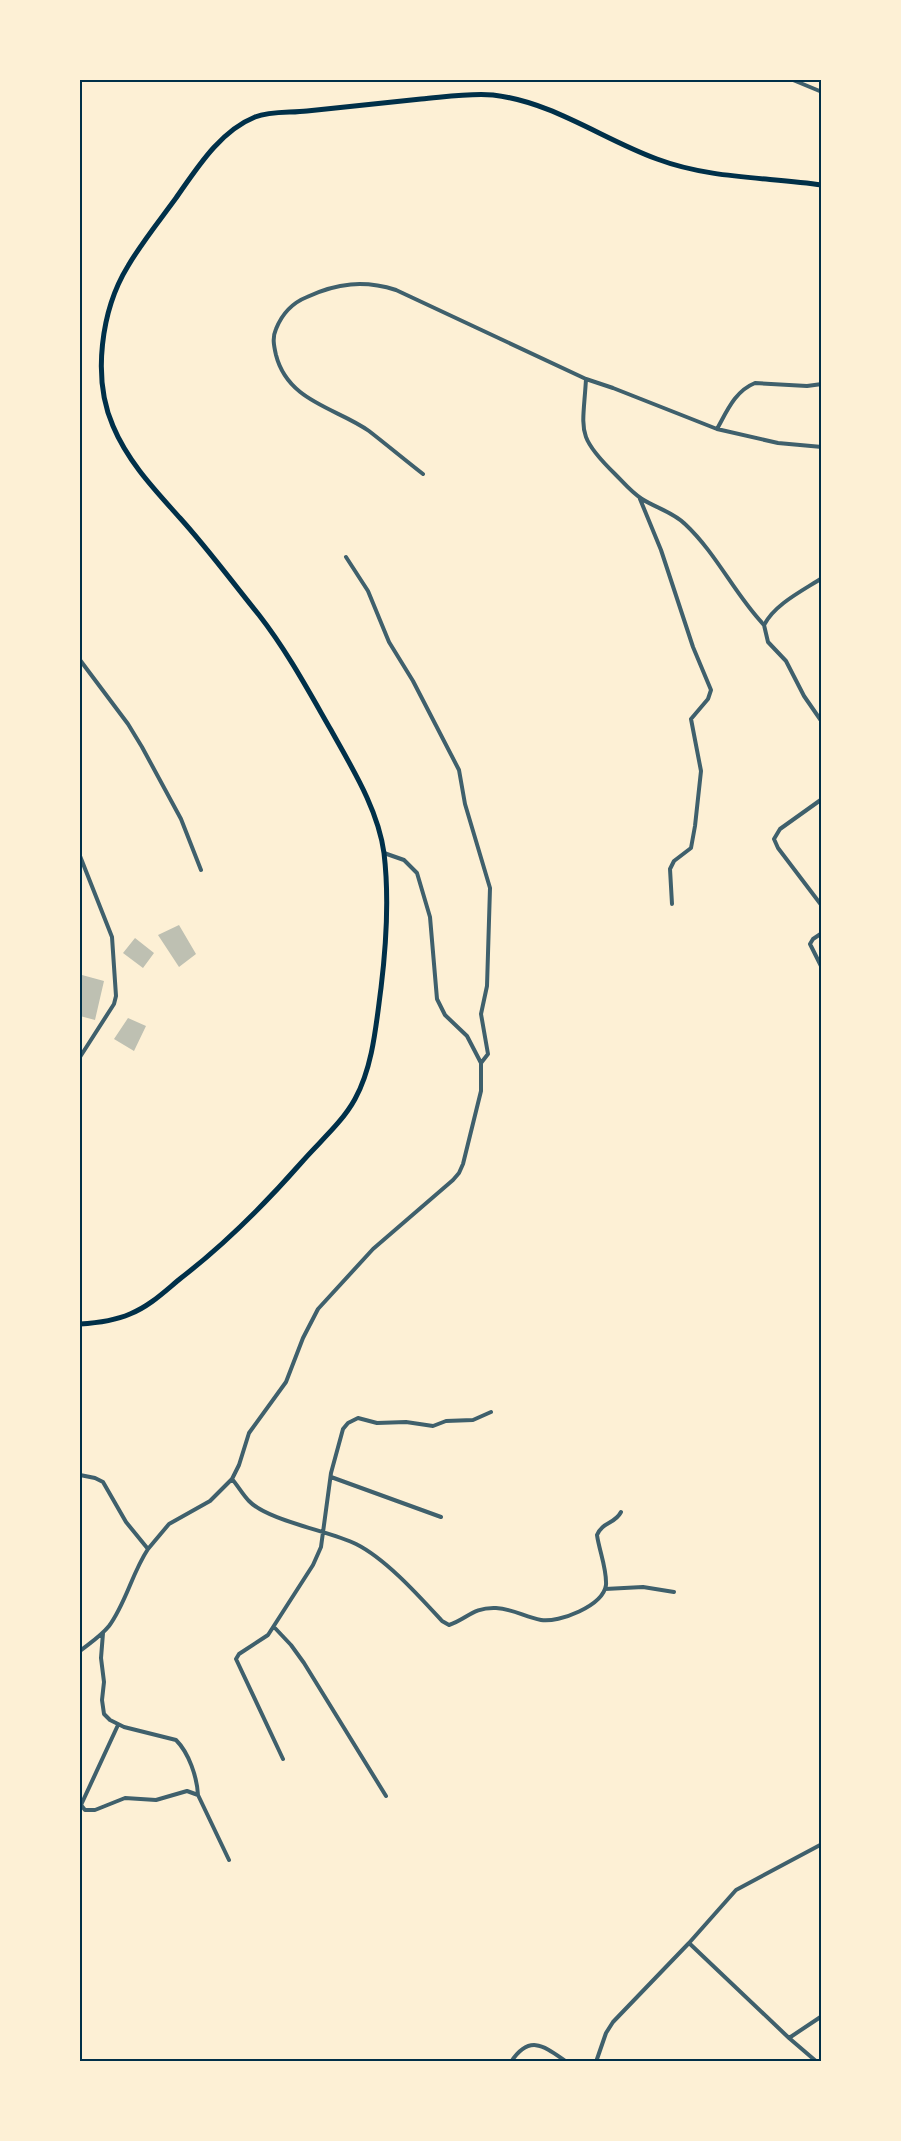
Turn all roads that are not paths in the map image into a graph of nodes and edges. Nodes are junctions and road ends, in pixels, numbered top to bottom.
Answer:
1 (794, 80) edge
2 (822, 92) edge
3 (822, 185) edge
4 (586, 379) junction
5 (822, 384) edge
6 (717, 429) junction
7 (822, 447) edge
8 (423, 474) dead end
9 (640, 498) junction
10 (346, 557) dead end
11 (822, 578) edge
12 (764, 625) junction
13 (80, 660) edge
14 (822, 722) edge
15 (822, 799) edge
16 (384, 852) junction
17 (80, 856) edge
18 (201, 870) dead end
19 (672, 904) dead end
20 (822, 906) edge
21 (822, 933) edge
22 (822, 968) edge
23 (80, 1057) edge
24 (481, 1063) junction
25 (80, 1324) edge
26 (491, 1412) dead end
27 (80, 1475) edge
28 (331, 1477) junction
29 (232, 1479) junction
30 (621, 1512) dead end
31 (441, 1517) dead end
32 (322, 1533) junction
33 (148, 1548) junction
34 (605, 1588) junction
35 (674, 1592) dead end
36 (274, 1627) junction
37 (103, 1633) junction
38 (80, 1651) edge
39 (118, 1725) junction
40 (283, 1759) dead end
41 (198, 1795) junction
42 (386, 1796) dead end
43 (822, 1844) edge
44 (229, 1860) dead end
45 (688, 1943) junction
46 (822, 2016) edge
47 (789, 2038) junction
48 (511, 2061) edge
49 (567, 2061) edge
50 (596, 2061) edge
51 (817, 2061) edge

1 - 2 street
3 - 16 main road
4 - 6 street
4 - 8 street
4 - 9 street
5 - 6 street
6 - 7 street
9 - 12 street
9 - 19 street
10 - 24 street
11 - 12 street
12 - 14 street
13 - 18 street
15 - 20 street
16 - 24 street
16 - 25 main road
17 - 23 street
21 - 22 street
24 - 29 street
26 - 28 street
27 - 33 street
28 - 31 street
28 - 32 street
29 - 32 street
29 - 33 street
30 - 34 street
32 - 34 street
32 - 36 street
33 - 37 street
34 - 35 street
36 - 40 street
36 - 42 street
37 - 38 street
37 - 39 street
39 - 41 street
39 - 41 street
41 - 44 street
43 - 45 street
45 - 47 street
45 - 50 street
46 - 47 street
47 - 51 street
48 - 49 street

